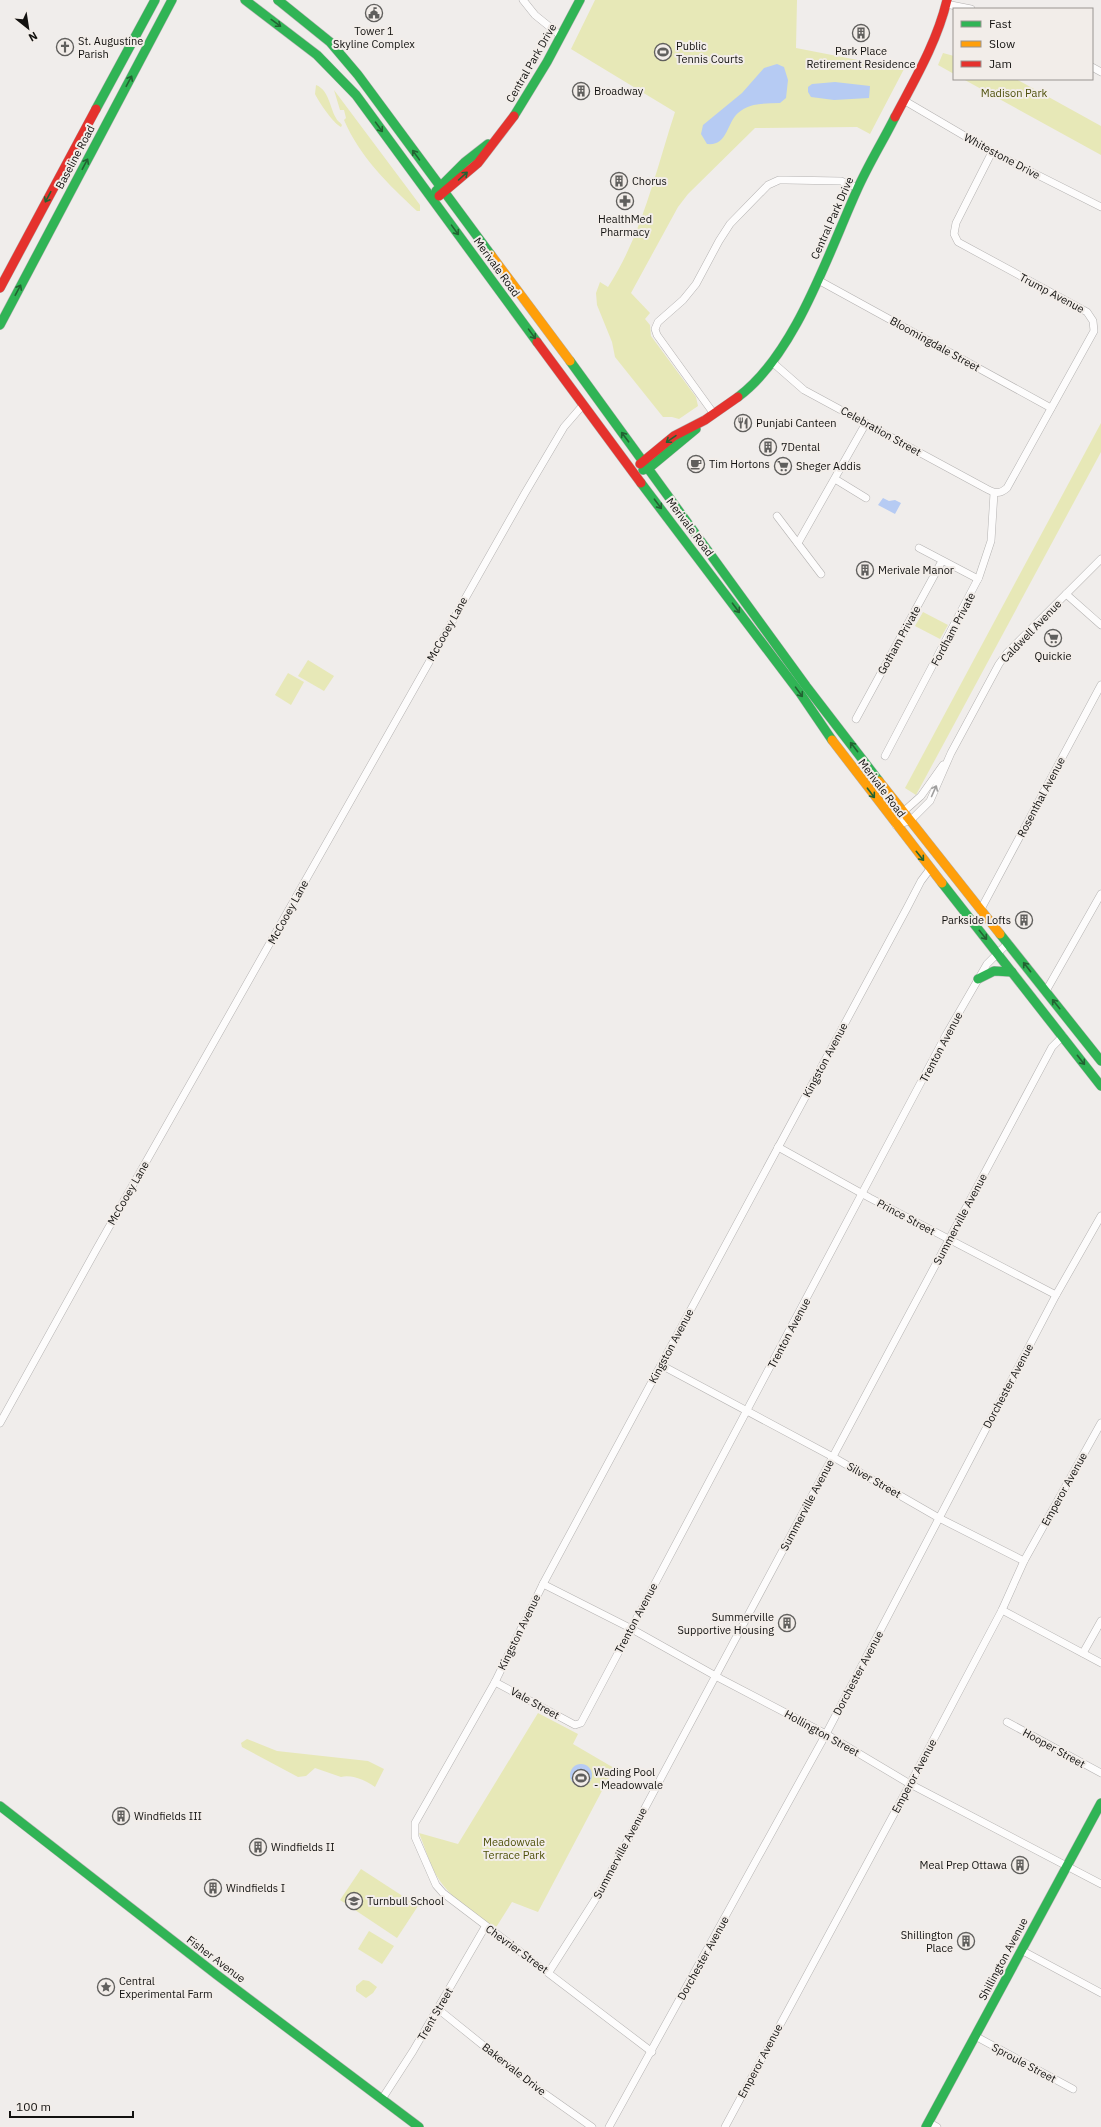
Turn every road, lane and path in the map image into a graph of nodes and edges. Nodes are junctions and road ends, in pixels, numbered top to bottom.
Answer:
1 (156, 0) edge
2 (172, 0) edge
3 (181, 0) edge
4 (245, 0) edge
5 (278, 0) edge
6 (523, 0) edge
7 (580, 0) edge
8 (947, 2) edge
9 (968, 8) edge
10 (153, 35) junction
11 (561, 36) junction
12 (100, 101) junction
13 (905, 101) junction
14 (114, 108) junction
15 (992, 152) junction
16 (858, 188) junction
17 (442, 190) junction
18 (432, 198) junction
19 (1101, 207) edge
20 (818, 280) junction
21 (0, 288) edge
22 (0, 325) edge
23 (772, 362) junction
24 (583, 405) junction
25 (1051, 408) junction
26 (714, 414) junction
27 (705, 420) junction
28 (866, 423) junction
29 (643, 460) junction
30 (649, 468) junction
31 (634, 473) junction
32 (835, 479) junction
33 (994, 493) junction
34 (866, 498) dead end
35 (777, 516) dead end
36 (798, 543) junction
37 (919, 548) dead end
38 (1101, 559) edge
39 (942, 561) junction
40 (821, 574) dead end
41 (978, 579) junction
42 (1066, 594) junction
43 (1101, 625) edge
44 (1101, 685) edge
45 (856, 719) dead end
46 (951, 753) junction
47 (885, 756) dead end
48 (903, 812) junction
49 (910, 821) junction
50 (896, 825) junction
51 (930, 869) junction
52 (1101, 894) edge
53 (981, 909) junction
54 (1008, 943) junction
55 (997, 953) junction
56 (1012, 972) junction
57 (978, 979) junction
58 (1046, 991) junction
59 (1063, 1036) junction
60 (1101, 1061) edge
61 (1101, 1064) edge
62 (1100, 1084) edge
63 (778, 1147) junction
64 (862, 1194) junction
65 (1101, 1216) edge
66 (950, 1240) junction
67 (1056, 1295) junction
68 (661, 1365) junction
69 (747, 1412) junction
70 (0, 1423) edge
71 (1101, 1423) edge
72 (833, 1457) junction
73 (939, 1518) junction
74 (1024, 1561) junction
75 (543, 1584) junction
76 (1002, 1610) junction
77 (1101, 1621) edge
78 (630, 1628) junction
79 (1083, 1653) junction
80 (1101, 1663) edge
81 (715, 1675) junction
82 (495, 1682) junction
83 (1007, 1722) dead end
84 (575, 1725) joint
85 (826, 1734) junction
86 (1101, 1773) edge
87 (910, 1784) junction
88 (1101, 1803) edge
89 (0, 1806) edge
90 (415, 1823) joint
91 (1067, 1866) junction
92 (1101, 1884) edge
93 (485, 1927) junction
94 (1021, 1950) junction
95 (549, 1972) junction
96 (1101, 1993) edge
97 (438, 2009) junction
98 (975, 2036) junction
99 (652, 2052) junction
100 (1073, 2089) dead end
101 (382, 2099) junction
102 (927, 2125) edge
103 (419, 2127) edge
104 (592, 2127) edge
105 (609, 2127) edge
106 (725, 2127) edge
107 (937, 2127) edge

1 - 12 main road, Baseline Road
2 - 10 main road, Baseline Road
3 - 10 main road
4 -> 18 main road, Merivale Road
17 -> 5 main road, Merivale Road
6 - 11 street
7 - 11 main road, Central Park Drive
8 - 9 street
8 - 13 main road, Central Park Drive
14 -> 10 main road, Baseline Road
11 - 17 main road, Central Park Drive
12 - 14 main road
12 -> 21 main road, Baseline Road
13 - 15 street, Whitestone Drive
13 - 16 main road, Central Park Drive
22 -> 14 main road, Baseline Road
15 - 19 street, Whitestone Drive
15 - 25 street, Trump Avenue
16 - 20 main road, Central Park Drive
16 - 26 street
17 - 18 main road, Central Park Drive
29 -> 17 main road, Merivale Road
18 -> 24 main road, Merivale Road
20 - 23 main road, Central Park Drive
20 - 25 street, Bloomingdale Street
23 - 26 main road, Central Park Drive
23 - 28 street, Celebration Street
24 - 31 main road, Merivale Road
24 - 70 street, McCooey Lane
25 - 33 street, Trump Avenue
26 - 27 main road, Central Park Drive
27 -> 29 main road, Central Park Drive
27 - 30 main road, Central Park Drive
28 - 32 street
28 - 33 street, Celebration Street
29 - 30 main road, Merivale Road
29 - 31 main road, Central Park Drive
30 - 31 main road, Central Park Drive
48 -> 30 main road, Merivale Road
31 -> 50 main road, Merivale Road
32 - 34 street
32 - 36 street
33 - 41 street, Fordham Private
35 - 36 street
36 - 40 street
37 - 39 street
38 - 42 street, Caldwell Avenue
39 - 41 street
39 - 45 street, Gotham Private
41 - 47 street, Fordham Private
42 - 43 street
42 - 46 street, Caldwell Avenue
44 - 53 street, Rosenthal Avenue
46 - 48 street, Caldwell Avenue
49 -> 46 street, Caldwell Avenue
48 - 49 main road, Merivale Road
48 - 50 street, Caldwell Avenue
49 - 50 street, Caldwell Avenue
49 - 53 main road, Merivale Road
50 -> 51 main road, Merivale Road
51 -> 55 main road, Merivale Road
51 - 63 street, Kingston Avenue
52 - 58 street
53 - 54 main road, Merivale Road
54 - 55 street, Trenton Avenue
58 -> 54 main road, Merivale Road
55 - 56 main road, Merivale Road
55 - 57 street, Trenton Avenue
56 - 57 main road
56 - 59 main road, Merivale Road
57 - 64 street, Trenton Avenue
60 -> 58 main road, Merivale Road
59 - 61 main road
59 -> 62 main road, Merivale Road
59 - 66 street, Summerville Avenue
63 - 64 street, Prince Street
63 - 68 street, Kingston Avenue
64 - 66 street, Prince Street
64 - 69 street, Trenton Avenue
65 - 67 street, Dorchester Avenue
66 - 67 street, Prince Street
66 - 72 street, Summerville Avenue
67 - 73 street, Dorchester Avenue
68 - 69 street, Silver Street
68 - 75 street, Kingston Avenue
69 - 72 street, Silver Street
69 - 78 street, Trenton Avenue
71 - 74 street, Emperor Avenue
72 - 73 street, Silver Street
72 - 81 street, Summerville Avenue
73 - 74 street, Silver Street
73 - 85 street, Dorchester Avenue
74 - 76 street, Emperor Avenue
75 - 78 street, Hollington Street
75 - 82 street, Kingston Avenue
76 - 79 street
76 - 87 street, Emperor Avenue
77 - 79 street
78 - 81 street, Hollington Street
78 - 84 street, Trenton Avenue
79 - 80 street
81 - 85 street, Hollington Street
81 - 95 street, Summerville Avenue
82 - 84 street, Vale Street
82 - 90 street, Kingston Avenue
83 - 86 street, Hooper Street
85 - 87 street, Hollington Street
85 - 99 street, Dorchester Avenue
87 - 91 street, Hollington Street
87 - 106 street, Emperor Avenue
88 - 91 main road, Shillington Avenue
89 - 101 main road, Fisher Avenue
90 - 93 street, Chevrier Street
91 - 92 street, Hollington Street
91 - 94 main road, Shillington Avenue
93 - 95 street, Chevrier Street
93 - 97 street, Trent Street
94 - 96 street
94 - 98 main road, Shillington Avenue
95 - 99 street, Chevrier Street
97 - 101 street, Trent Street
97 - 104 street, Bakervale Drive
98 - 100 street, Sproule Street
98 - 102 main road, Shillington Avenue
99 - 105 street, Dorchester Avenue
101 - 103 main road, Fisher Avenue
102 - 107 street

